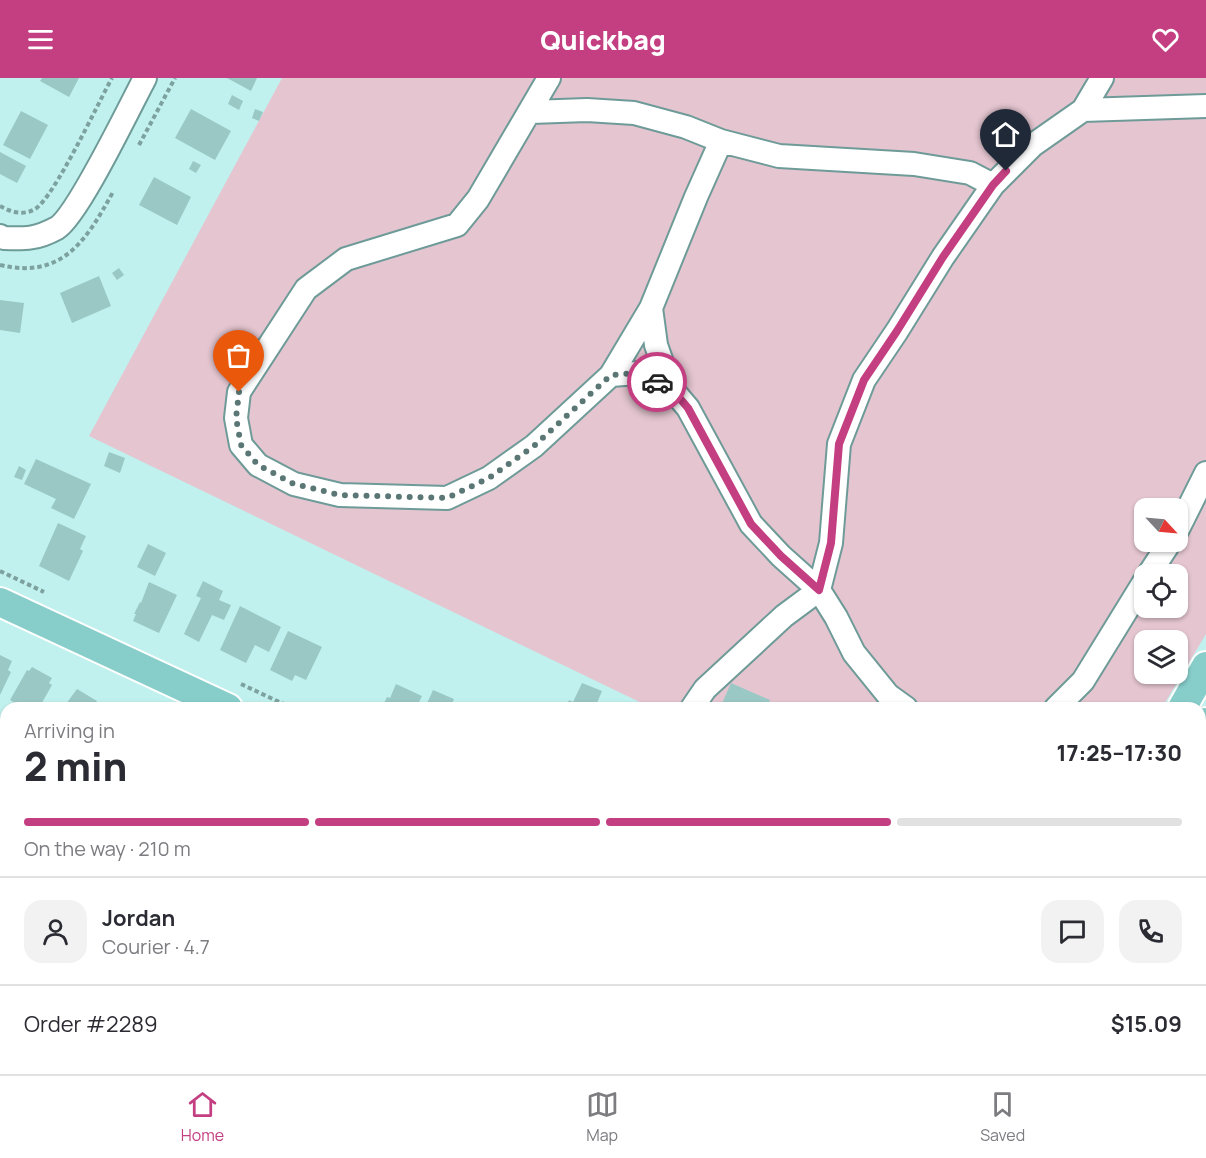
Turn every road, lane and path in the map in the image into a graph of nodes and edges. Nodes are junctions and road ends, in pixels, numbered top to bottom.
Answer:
1 (112, 78) edge
2 (145, 78) edge
3 (549, 78) edge
4 (1102, 78) edge
5 (1206, 106) edge
6 (1083, 110) junction
7 (531, 112) junction
8 (721, 141) junction
9 (993, 185) junction
10 (0, 206) edge
11 (0, 236) edge
12 (651, 308) junction
13 (611, 375) junction
14 (671, 388) junction
15 (1206, 473) edge
16 (1188, 510) edge
17 (819, 590) junction
18 (1134, 598) edge
19 (0, 602) edge
20 (1206, 666) edge
21 (215, 702) edge
22 (696, 702) edge
23 (898, 702) edge
24 (1062, 702) edge
25 (1185, 702) edge

1 - 10 path
2 - 11 street
3 - 7 street
4 - 6 street
5 - 6 street
6 - 9 street
7 - 8 street
7 - 13 street
8 - 9 street
8 - 12 street
9 - 17 street
12 - 13 street
12 - 14 street
13 - 14 street
14 - 17 street
15 - 16 street
17 - 22 street
17 - 23 street
18 - 24 street
19 - 21 main road
20 - 25 main road

